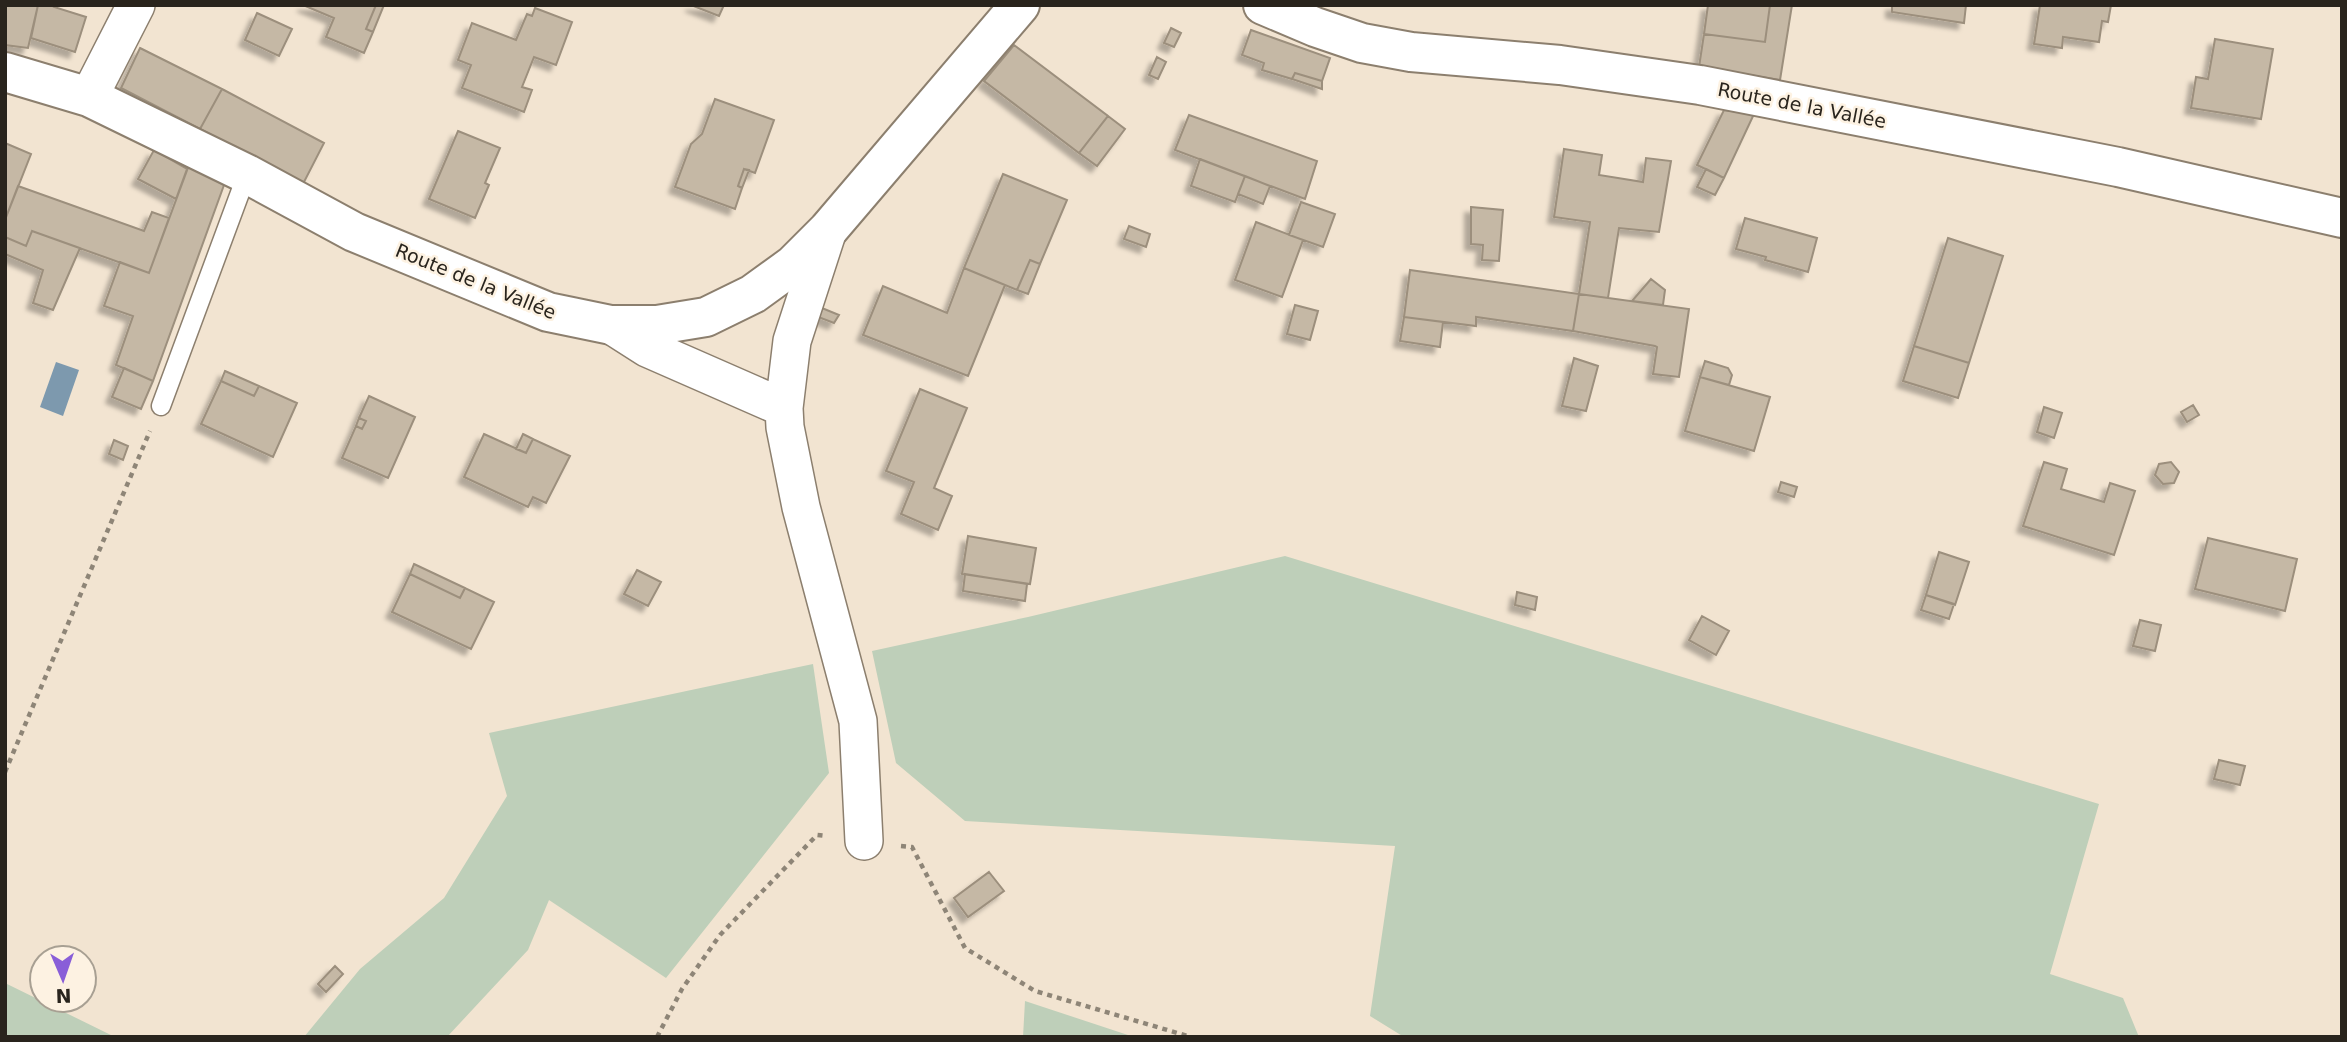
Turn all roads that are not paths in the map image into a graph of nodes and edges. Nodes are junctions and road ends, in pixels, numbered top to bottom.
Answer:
1 (136, 5) edge
2 (1020, 5) edge
3 (1262, 5) edge
4 (5, 72) edge
5 (89, 97) junction
6 (247, 174) junction
7 (2342, 218) edge
8 (828, 230) junction
9 (611, 325) junction
10 (161, 407) road end
11 (784, 408) junction
12 (864, 841) road end

1 - 5 street
2 - 8 street, Route de la Vallée
3 - 7 street, Route de la Vallée
4 - 5 street, Route de la Vallée
5 - 6 street, Route de la Vallée
6 - 9 street, Route de la Vallée
6 - 10 lane
8 - 9 street, Route de la Vallée
8 - 11 street
9 - 11 street
11 - 12 street

